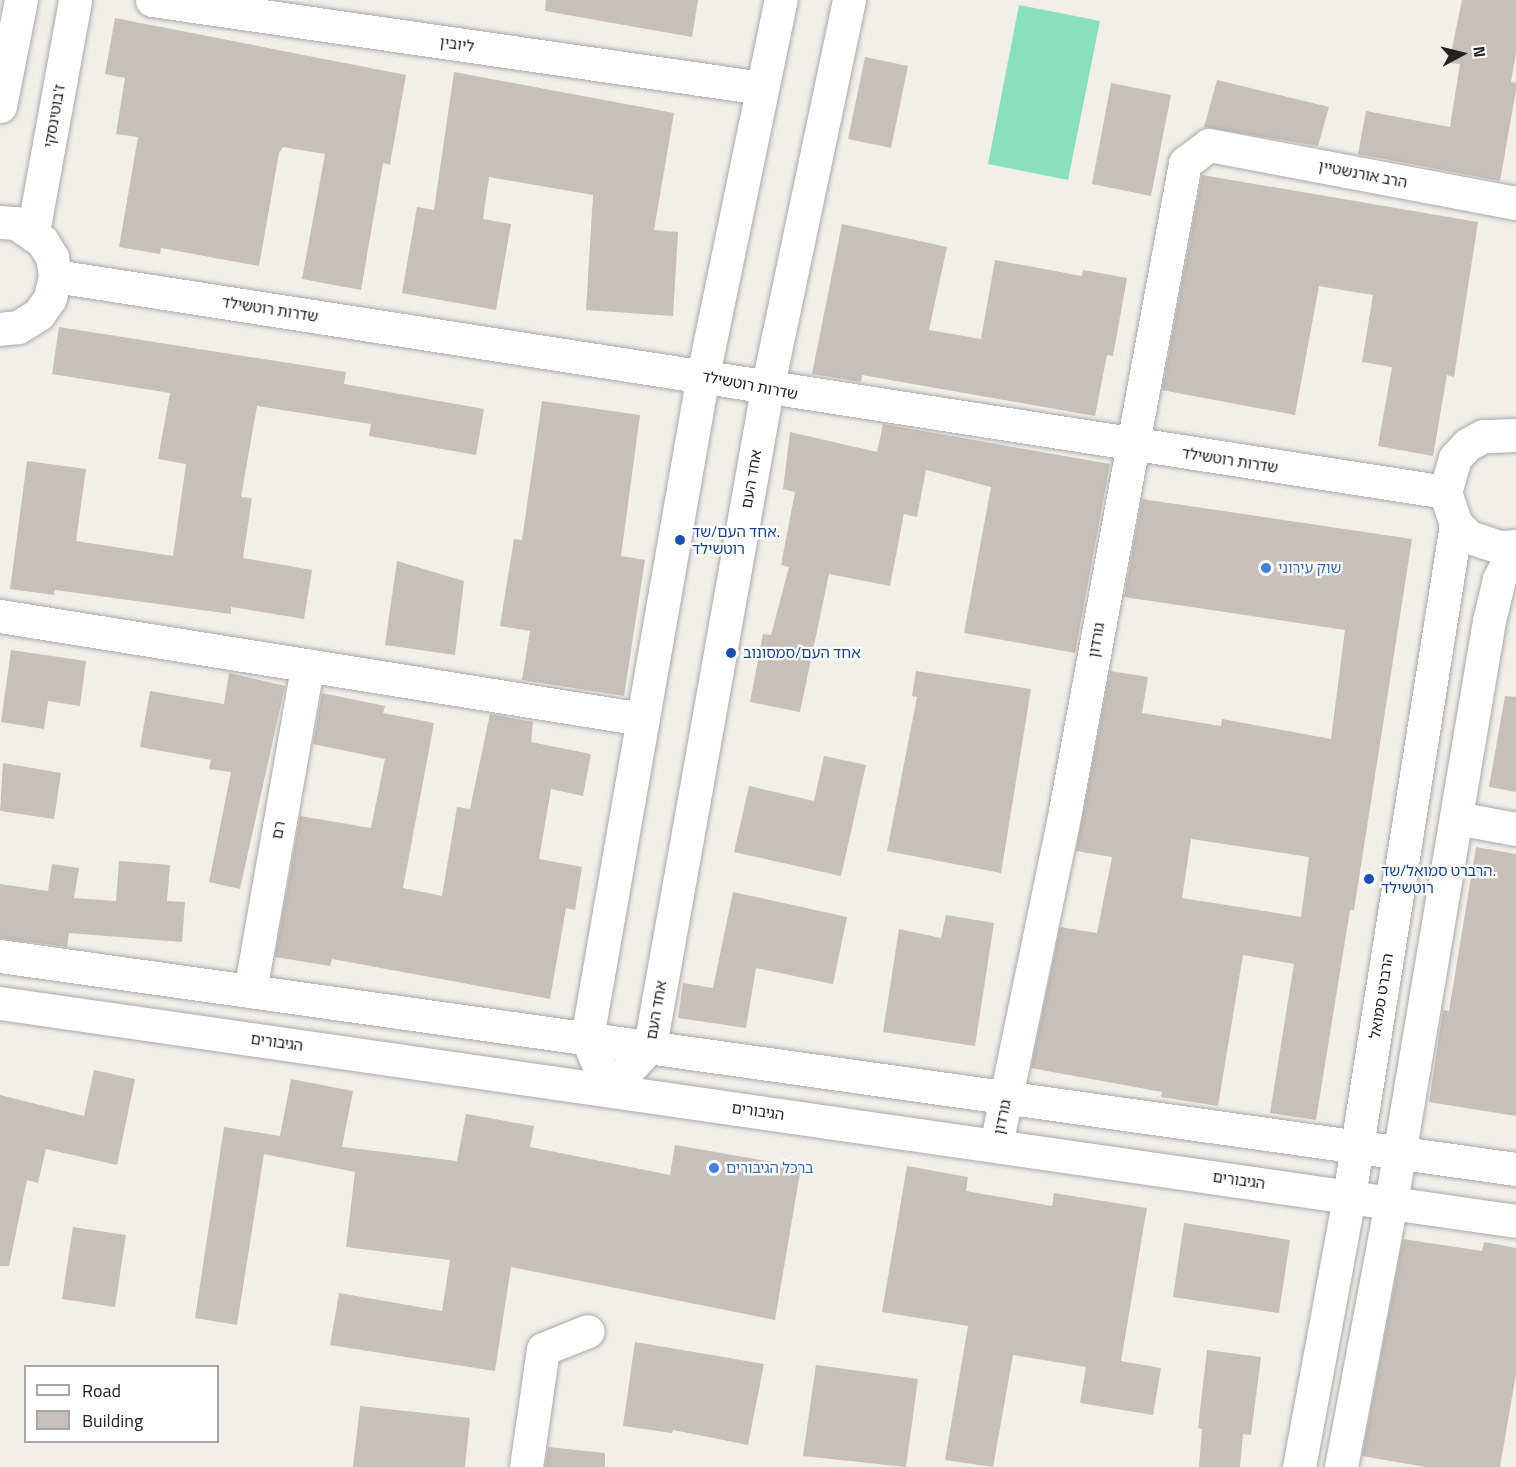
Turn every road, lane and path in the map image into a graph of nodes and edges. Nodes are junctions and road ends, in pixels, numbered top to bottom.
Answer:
1 (21, 0) edge
2 (75, 0) edge
3 (152, 0) edge
4 (781, 0) edge
5 (849, 0) edge
6 (762, 88) junction
7 (0, 106) edge
8 (1209, 145) joint
9 (1516, 203) edge
10 (0, 222) edge
11 (33, 232) junction
12 (55, 276) junction
13 (0, 329) edge
14 (702, 375) junction
15 (767, 389) junction
16 (1516, 435) edge
17 (1132, 445) junction
18 (1445, 492) junction
19 (1456, 525) junction
20 (1516, 546) edge
21 (0, 616) edge
22 (307, 668) junction
23 (642, 719) junction
24 (1456, 818) junction
25 (1516, 829) edge
26 (0, 956) edge
27 (250, 991) junction
28 (0, 1003) edge
29 (586, 1038) junction
30 (650, 1046) junction
31 (609, 1090) junction
32 (1006, 1096) junction
33 (996, 1145) junction
34 (1357, 1145) junction
35 (1400, 1151) junction
36 (1516, 1169) edge
37 (1349, 1196) junction
38 (1391, 1203) junction
39 (1516, 1221) edge
40 (588, 1331) dead end
41 (526, 1467) edge
42 (1299, 1467) edge
43 (1341, 1467) edge

1 - 7 street
2 - 11 street, ז'בוטינסקי
3 - 6 street, ליובין
4 - 6 street
5 - 15 street, אחד העם
6 - 14 street
8 - 9 street, הרב אורנשטיין
8 - 17 street, גורדון
10 - 11 street
11 - 12 street
12 - 13 street
12 - 14 street, שדרות רוטשילד
14 - 15 street, שדרות רוטשילד
14 - 23 street
15 - 17 street, שדרות רוטשילד
15 - 30 street, אחד העם
16 - 18 street
17 - 18 street, שדרות רוטשילד
17 - 32 street, גורדון
18 - 19 street
19 - 20 street
19 - 34 street, הרברט סמואל
20 - 24 street
21 - 22 street
22 - 23 street
22 - 27 street, רם
23 - 29 street
24 - 25 street
24 - 35 street
26 - 27 street
27 - 29 street
28 - 31 street, הגיבורים
29 - 30 street
29 - 31 street
30 - 31 street, אחד העם
30 - 32 street
31 - 33 street, הגיבורים
32 - 33 street, גורדון
32 - 34 street
33 - 37 street, הגיבורים
34 - 35 street
34 - 37 street, הרברט סמואל
35 - 36 street
35 - 38 street
37 - 38 street, הגיבורים
37 - 42 street, הרברט סמואל
38 - 39 street, הגיבורים
38 - 43 street
40 - 41 street

